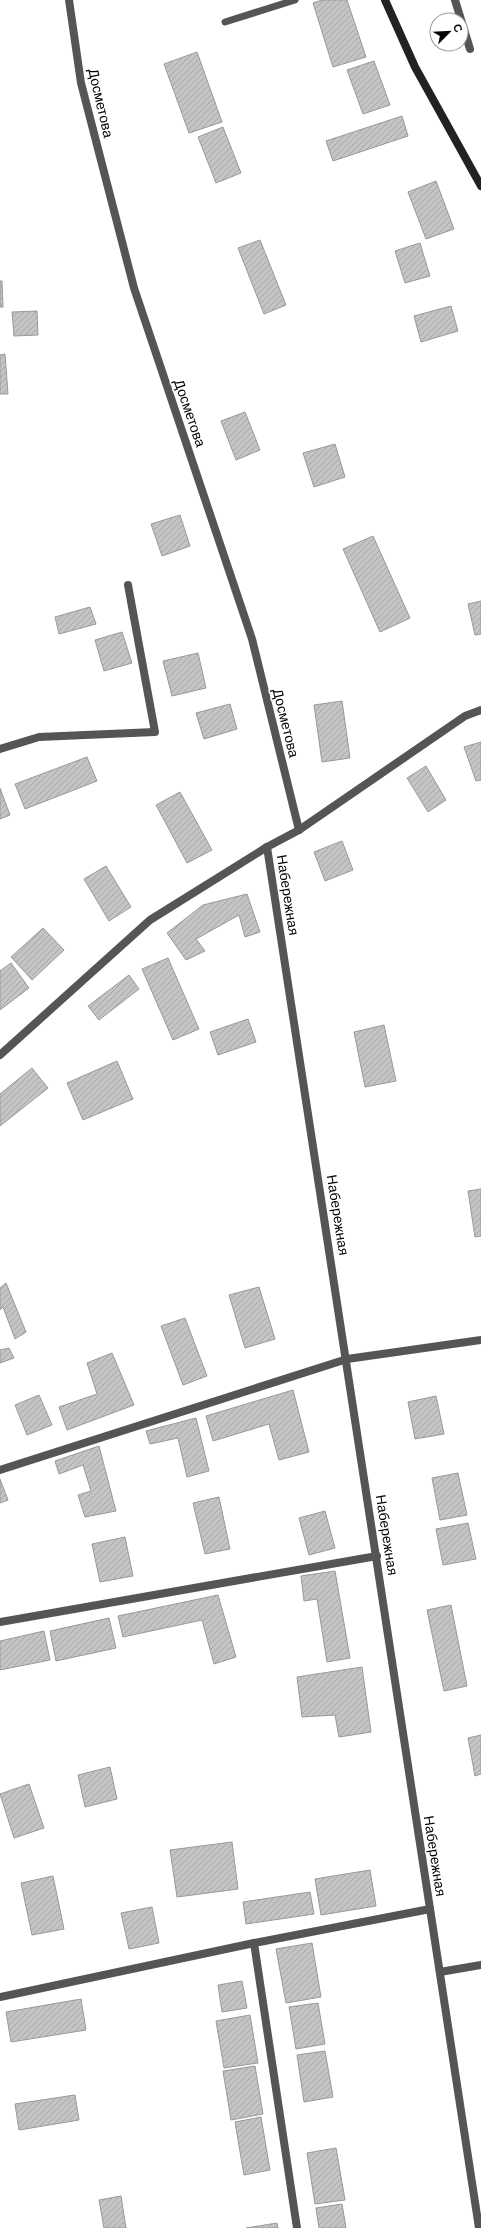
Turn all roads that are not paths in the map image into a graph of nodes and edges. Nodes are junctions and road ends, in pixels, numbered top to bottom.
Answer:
1 (69, 0) edge
2 (295, 0) edge
3 (385, 0) edge
4 (455, 0) edge
5 (225, 22) dead end
6 (470, 49) dead end
7 (481, 186) edge
8 (128, 585) dead end
9 (481, 710) edge
10 (0, 749) edge
11 (299, 830) junction
12 (268, 847) junction
13 (0, 1056) edge
14 (481, 1340) edge
15 (347, 1359) junction
16 (0, 1470) edge
17 (377, 1556) junction
18 (0, 1622) edge
19 (430, 1909) junction
20 (254, 1943) junction
21 (481, 1965) edge
22 (440, 1972) junction
23 (0, 1997) edge
24 (297, 2228) edge
25 (479, 2228) edge

1 - 11 street, Досметова
2 - 5 lane
3 - 7 main road
4 - 6 street
8 - 10 street
9 - 11 street, Набережная
11 - 12 street, Набережная
12 - 13 street, Набережная
12 - 15 street, Набережная
14 - 15 street
15 - 16 street
15 - 17 street, Набережная
17 - 18 street
17 - 19 street, Набережная
19 - 20 street
19 - 22 street, Набережная
20 - 23 street
20 - 24 street
21 - 22 street
22 - 25 street, Набережная

